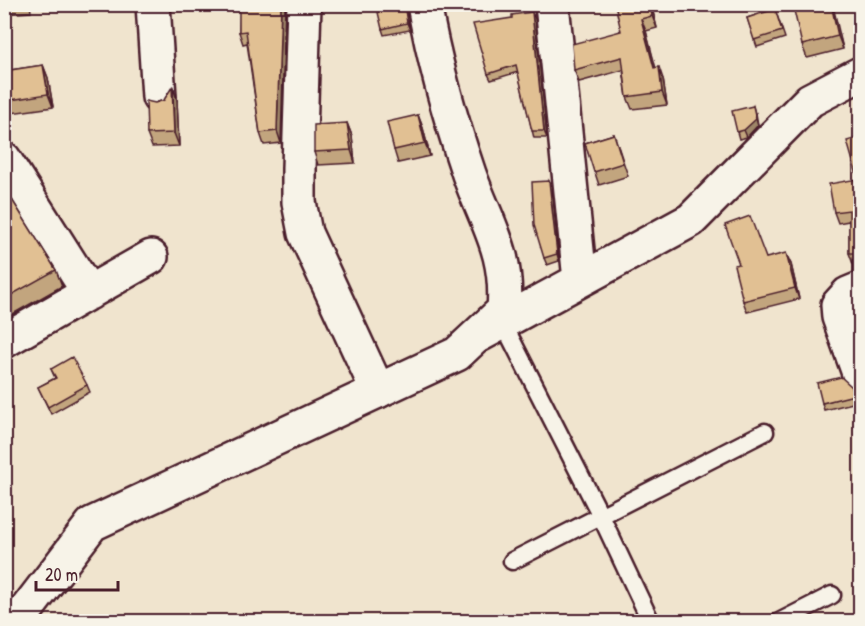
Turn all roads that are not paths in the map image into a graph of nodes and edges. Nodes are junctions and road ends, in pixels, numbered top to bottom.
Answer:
1 (153, 4) edge
2 (304, 4) edge
3 (424, 4) edge
4 (552, 4) edge
5 (861, 74) edge
6 (159, 97) dead end
7 (4, 159) edge
8 (151, 257) dead end
9 (580, 279) junction
10 (861, 289) edge
11 (88, 293) junction
12 (503, 323) junction
13 (470, 340) junction
14 (4, 341) edge
15 (861, 376) edge
16 (378, 391) junction
17 (765, 432) dead end
18 (600, 514) junction
19 (512, 561) dead end
20 (832, 595) dead end
21 (16, 621) edge
22 (651, 621) edge
23 (779, 621) edge

1 - 6 street
2 - 16 street
3 - 13 street
4 - 9 street
5 - 9 street
7 - 11 street
8 - 11 street
9 - 12 street
10 - 15 street
11 - 14 street
12 - 13 street
12 - 18 lane
13 - 16 street
16 - 21 street
17 - 18 lane
18 - 19 lane
18 - 22 lane
20 - 23 lane

